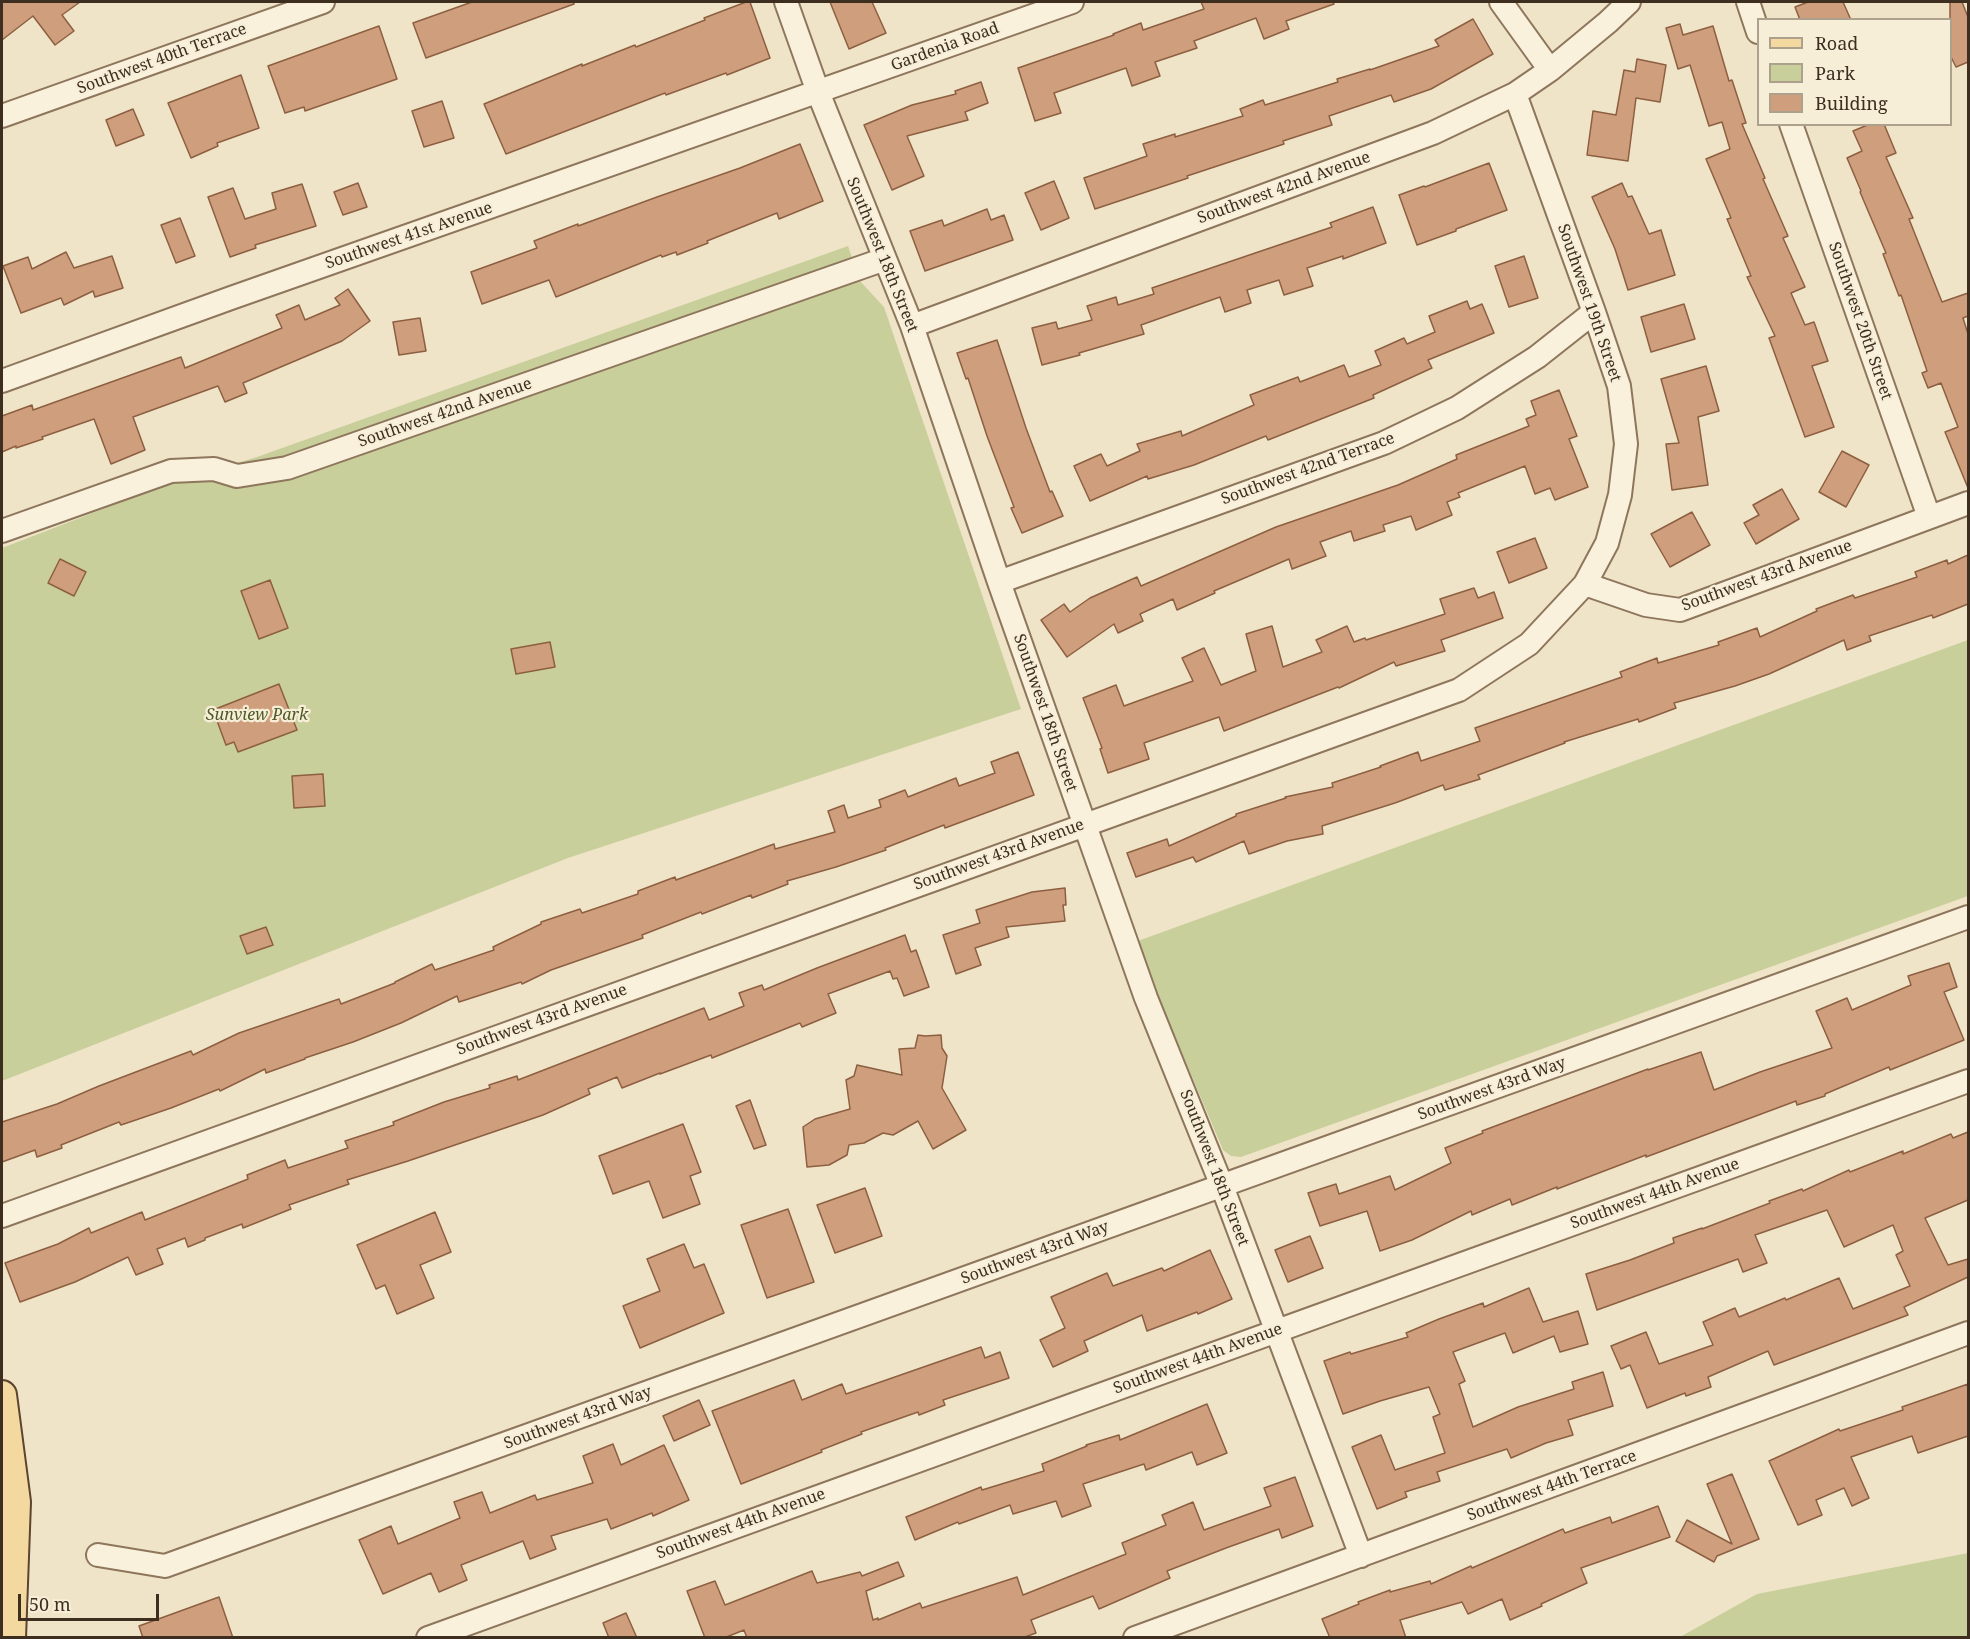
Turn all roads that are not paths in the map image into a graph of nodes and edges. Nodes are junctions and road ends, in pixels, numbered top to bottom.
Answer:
1 (323, 2) edge
2 (786, 2) edge
3 (1072, 2) edge
4 (1501, 2) edge
5 (1629, 2) edge
6 (1748, 2) edge
7 (1048, 5) edge
8 (1757, 29) edge
9 (1550, 70) junction
10 (818, 93) junction
11 (1515, 94) junction
12 (2, 116) edge
13 (1792, 126) edge
14 (885, 259) junction
15 (1594, 312) junction
16 (912, 326) junction
17 (2, 381) edge
18 (1968, 503) edge
19 (1929, 517) junction
20 (2, 531) edge
21 (999, 582) junction
22 (1585, 584) junction
23 (1084, 824) junction
24 (1968, 917) edge
25 (1968, 1081) edge
26 (1222, 1186) junction
27 (2, 1216) edge
28 (1275, 1332) junction
29 (1968, 1333) edge
30 (2, 1395) edge
31 (98, 1555) dead end
32 (1361, 1556) junction
33 (11, 1638) edge
34 (428, 1638) edge
35 (1135, 1638) edge

1 - 12 street, Southwest 40th Terrace
2 - 10 street, Southwest 18th Street
3 - 7 street, Gardenia Road
4 - 9 street
5 - 9 street, Southwest 42nd Avenue
6 - 8 street
7 - 10 street, Gardenia Road
9 - 11 street, Southwest 42nd Avenue
10 - 14 street, Southwest 18th Street
10 - 17 street, Southwest 41st Avenue
11 - 15 street, Southwest 19th Street
11 - 16 street, Southwest 42nd Avenue
13 - 19 street, Southwest 20th Street
14 - 16 street, Southwest 18th Street
14 - 20 street, Southwest 42nd Avenue
15 - 21 street, Southwest 42nd Terrace
15 - 22 street, Southwest 19th Street
16 - 21 street, Southwest 18th Street
18 - 19 street, Southwest 43rd Avenue
19 - 22 street, Southwest 43rd Avenue
21 - 23 street, Southwest 18th Street
22 - 23 street, Southwest 43rd Avenue
23 - 26 street, Southwest 18th Street
23 - 27 street, Southwest 43rd Avenue
24 - 26 street, Southwest 43rd Way
25 - 28 street, Southwest 44th Avenue
26 - 28 street, Southwest 18th Street
26 - 31 street, Southwest 43rd Way
28 - 32 street, Southwest 18th Street
28 - 34 street, Southwest 44th Avenue
29 - 32 street, Southwest 44th Terrace
30 - 33 main road
32 - 35 street, Southwest 44th Terrace

